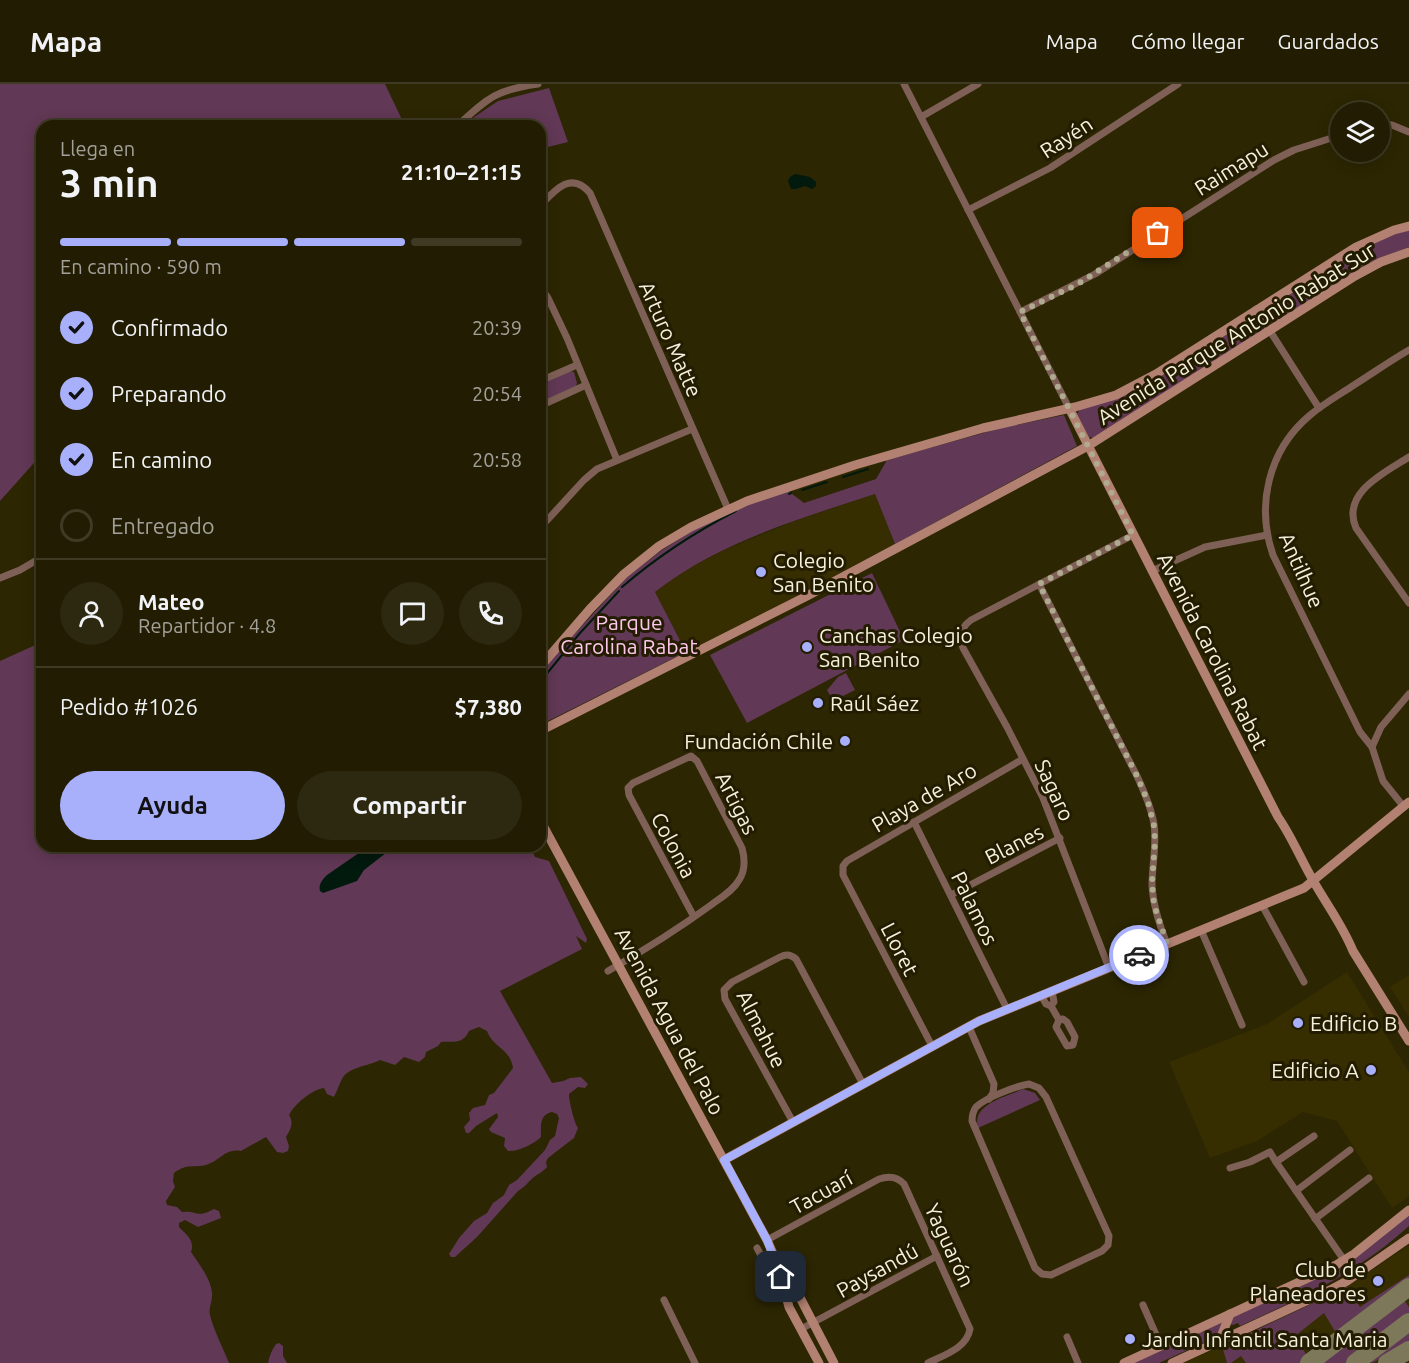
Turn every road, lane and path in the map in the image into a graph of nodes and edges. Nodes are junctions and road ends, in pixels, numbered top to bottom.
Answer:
1 (538, 84) edge
2 (904, 84) edge
3 (978, 84) edge
4 (1178, 84) edge
5 (921, 117) junction
6 (464, 120) edge
7 (1390, 125) edge
8 (1409, 132) edge
9 (1330, 139) edge
10 (546, 200) edge
11 (968, 210) junction
12 (1409, 226) edge
13 (1409, 252) edge
14 (546, 295) edge
15 (1256, 309) junction
16 (1020, 312) junction
17 (1270, 331) junction
18 (1409, 350) edge
19 (578, 364) junction
20 (546, 378) edge
21 (586, 385) junction
22 (546, 403) edge
23 (1069, 408) junction
24 (1319, 408) junction
25 (692, 429) junction
26 (1088, 446) junction
27 (1409, 457) edge
28 (618, 460) junction
29 (728, 509) junction
30 (546, 521) edge
31 (1133, 535) junction
32 (1267, 535) junction
33 (36, 561) edge
34 (1152, 571) junction
35 (0, 578) edge
36 (1039, 584) junction
37 (1409, 603) edge
38 (546, 659) edge
39 (1409, 694) edge
40 (546, 728) edge
41 (1372, 747) junction
42 (1023, 759) junction
43 (628, 788) joint
44 (1406, 805) edge
45 (914, 822) junction
46 (546, 831) edge
47 (1060, 838) junction
48 (843, 867) joint
49 (1311, 884) junction
50 (951, 895) junction
51 (1262, 905) junction
52 (694, 917) junction
53 (1201, 930) junction
54 (1167, 944) junction
55 (619, 965) junction
56 (1109, 968) junction
57 (608, 971) dead end
58 (1304, 982) dead end
59 (1052, 991) junction
60 (1041, 995) junction
61 (1051, 1006) junction
62 (1007, 1009) junction
63 (1059, 1020) dead end
64 (1242, 1025) dead end
65 (969, 1027) junction
66 (1409, 1041) edge
67 (932, 1046) junction
68 (863, 1084) junction
69 (994, 1084) junction
70 (1014, 1089) junction
71 (987, 1101) junction
72 (793, 1122) junction
73 (1314, 1136) dead end
74 (1350, 1150) dead end
75 (724, 1160) junction
76 (1276, 1162) junction
77 (1230, 1168) dead end
78 (891, 1177) joint
79 (1369, 1178) dead end
80 (1296, 1191) junction
81 (1409, 1210) edge
82 (1315, 1219) junction
83 (1409, 1233) edge
84 (1409, 1238) edge
85 (767, 1240) junction
86 (757, 1248) dead end
87 (1391, 1250) junction
88 (937, 1256) junction
89 (1344, 1260) junction
90 (664, 1300) dead end
91 (1143, 1305) dead end
92 (789, 1307) junction
93 (1230, 1314) junction
94 (813, 1324) junction
95 (801, 1329) junction
96 (1067, 1337) dead end
97 (1219, 1341) junction
98 (1161, 1346) junction
99 (695, 1363) edge
100 (819, 1363) edge
101 (834, 1363) edge
102 (928, 1363) edge
103 (1078, 1363) edge
104 (1124, 1363) edge
105 (1172, 1363) edge

1 - 6 street
2 - 5 street, Avenida Carolina Rabat
3 - 5 street
4 - 11 street, Rayén
5 - 11 street, Avenida Carolina Rabat
7 - 8 street
9 - 16 street, Raimapu
10 - 25 street, Arturo Matte
11 - 16 street, Avenida Carolina Rabat
12 - 15 street
13 - 17 street, Avenida Parque Antonio Rabat Sur
14 - 19 street
15 - 17 street
15 - 23 street
16 - 23 street, Avenida Carolina Rabat
17 - 24 street
17 - 26 street, Avenida Parque Antonio Rabat Sur
18 - 24 street, Antilhue
19 - 20 street
19 - 21 street
21 - 22 street
21 - 28 street
23 - 26 street, Avenida Carolina Rabat
23 - 29 street
24 - 32 street, Antilhue
25 - 28 street
25 - 29 street, Arturo Matte
26 - 31 street, Avenida Carolina Rabat
26 - 40 street, Avenida Parque Antonio Rabat Sur
27 - 37 street
28 - 30 street
29 - 38 street
31 - 34 street, Avenida Carolina Rabat
31 - 36 street
32 - 34 street
32 - 41 street, Antilhue
33 - 35 street
34 - 49 street, Avenida Carolina Rabat
36 - 42 street, Sagaro
36 - 54 street
39 - 41 street
41 - 44 street, Antilhue
42 - 45 street, Playa de Aro
42 - 47 street, Sagaro
43 - 52 street, Colonia
43 - 52 street, Artigas
44 - 49 street
45 - 48 street, Playa de Aro
45 - 50 street, Palamos
46 - 55 street, Avenida Agua del Palo
47 - 50 street, Blanes
47 - 56 street, Sagaro
48 - 67 street, Lloret
49 - 51 street
49 - 66 street, Avenida Carolina Rabat
50 - 62 street, Palamos
51 - 53 street
51 - 58 street
52 - 55 street
53 - 54 street
53 - 64 street
54 - 56 street
55 - 57 street
55 - 75 street, Avenida Agua del Palo
56 - 59 street
59 - 60 street
59 - 61 street
60 - 61 street
60 - 62 street
61 - 63 street
62 - 65 street
65 - 67 street
65 - 69 street
67 - 68 street
68 - 72 street
68 - 72 street, Almahue
69 - 70 street
69 - 71 street
70 - 71 street
70 - 71 street
72 - 75 street
73 - 76 street
74 - 80 street
75 - 85 street, Avenida Agua del Palo
76 - 77 street
76 - 80 street
78 - 85 street, Tacuarí
78 - 88 street, Yaguarón
79 - 82 street
80 - 82 street
81 - 89 street
82 - 89 street
83 - 87 street
84 - 87 street
85 - 92 street, Avenida Agua del Palo
85 - 94 street, Avenida Agua del Palo
86 - 92 street, Avenida Agua del Palo
87 - 97 street
88 - 94 street, Paysandú
88 - 102 street, Yaguarón
89 - 93 street
90 - 99 street
91 - 98 street
92 - 95 street, Avenida Agua del Palo
93 - 97 street
93 - 98 street
94 - 95 street, Paysandú
94 - 101 street, Avenida Agua del Palo
95 - 100 street, Avenida Agua del Palo
96 - 103 street
97 - 105 street
98 - 104 street

